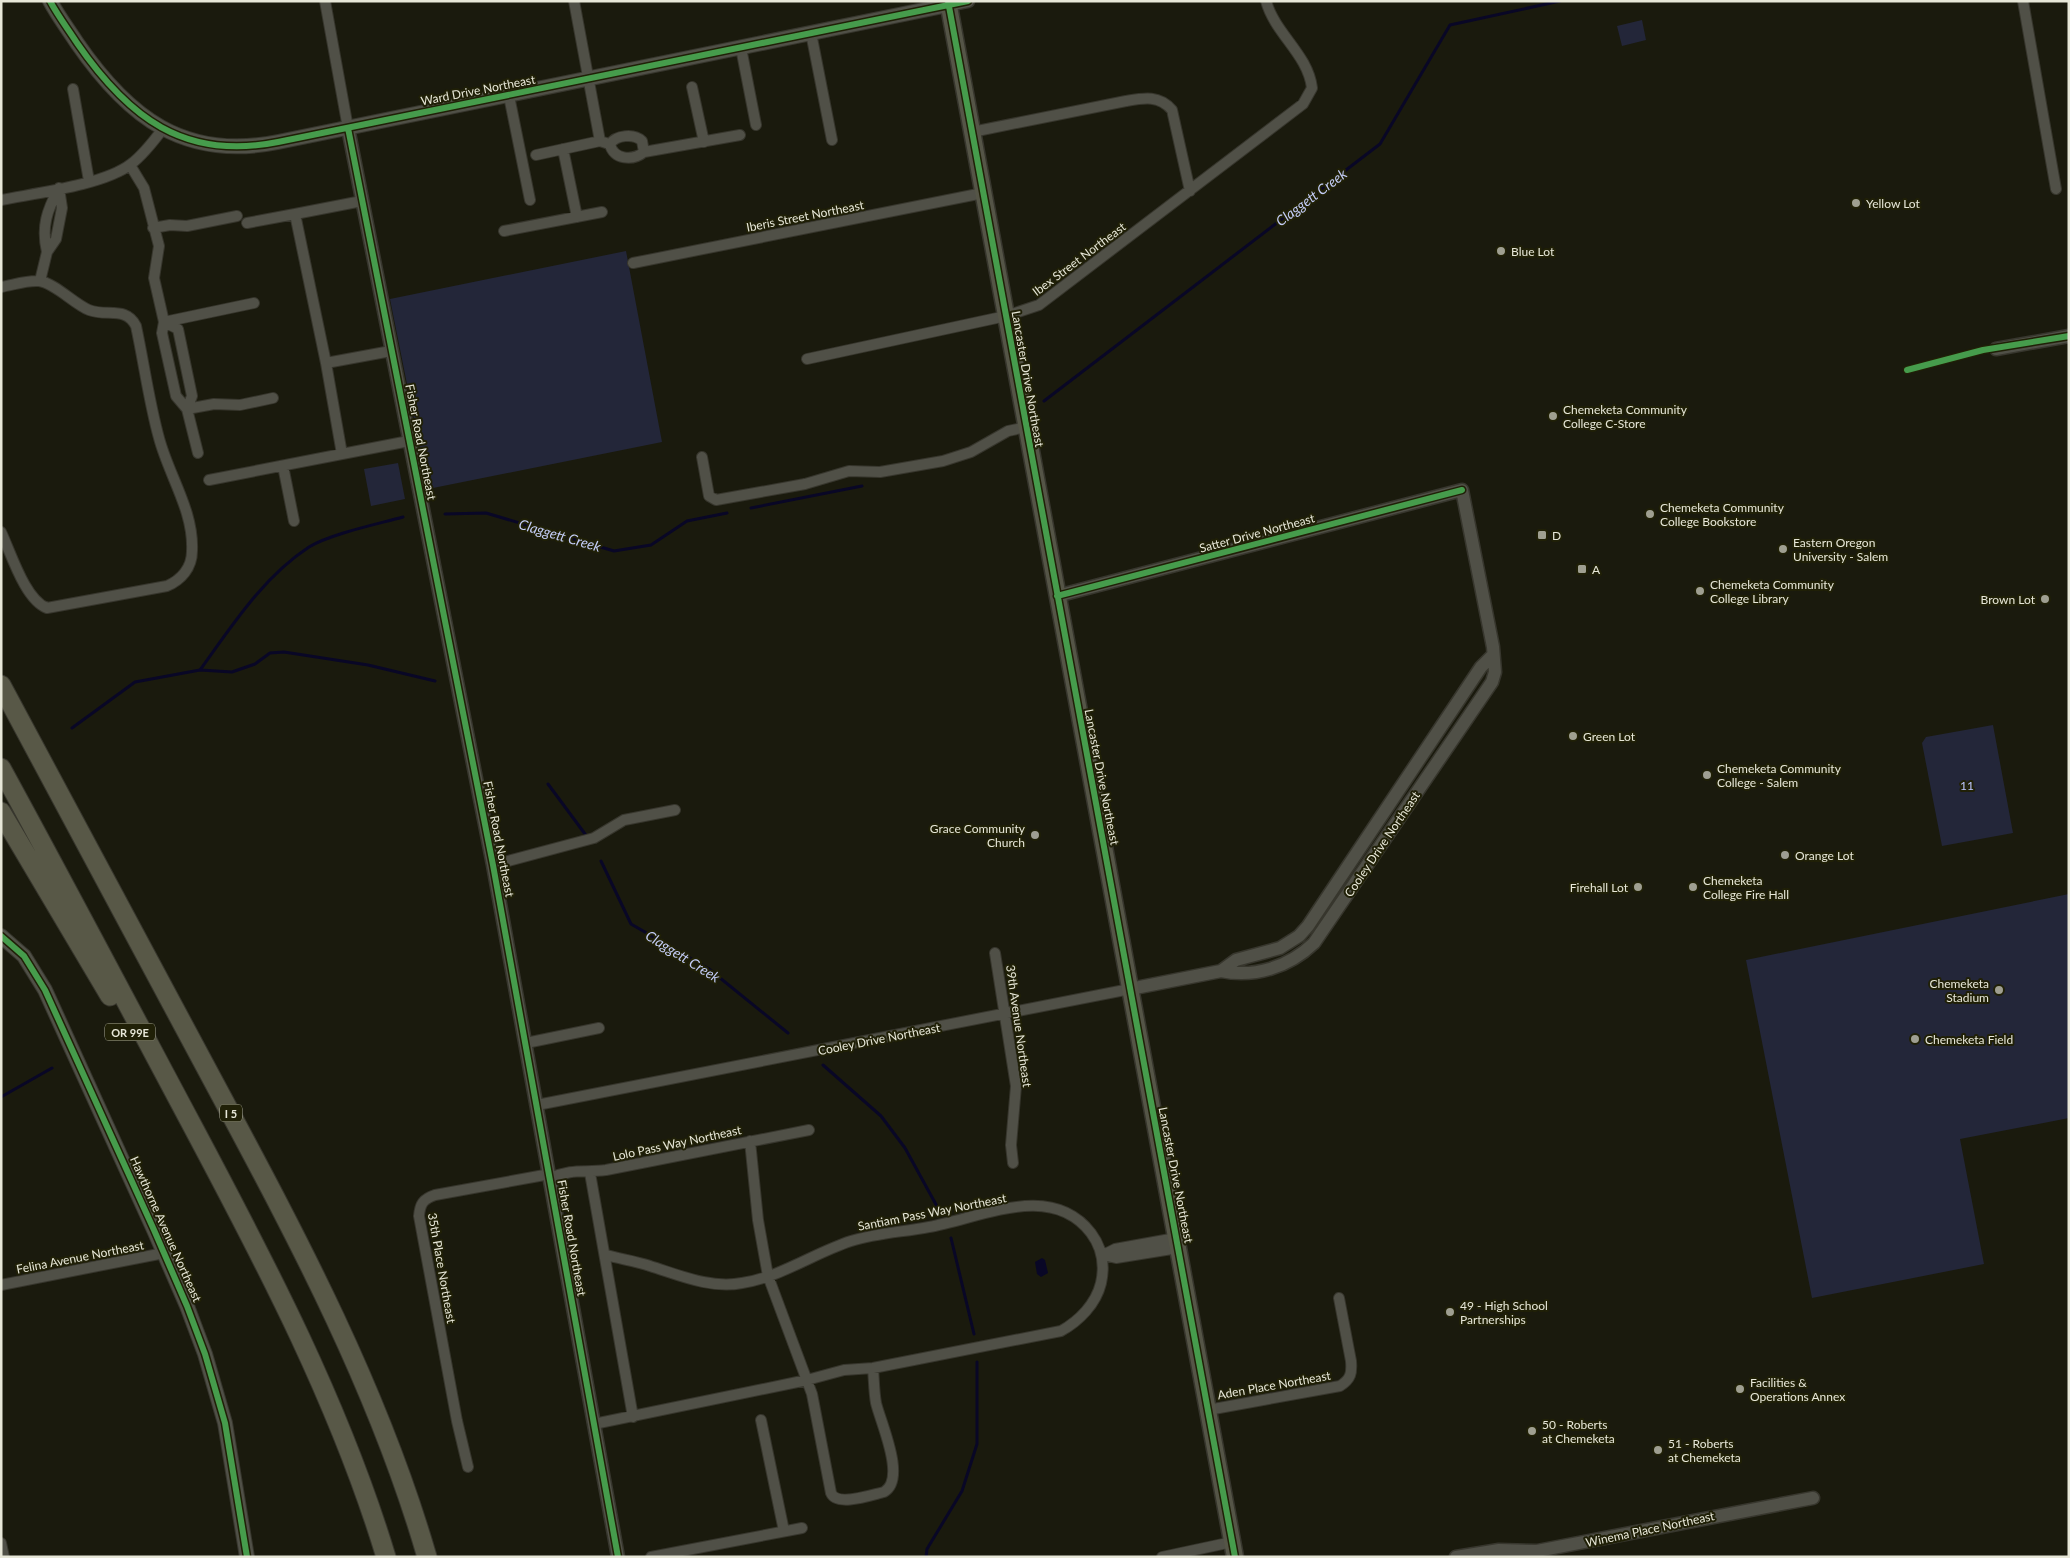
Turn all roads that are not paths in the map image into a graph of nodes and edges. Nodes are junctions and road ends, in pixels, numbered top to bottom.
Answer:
1 (50, 1) edge
2 (325, 1) edge
3 (574, 1) edge
4 (968, 1) edge
5 (1266, 1) edge
6 (2023, 1) edge
7 (948, 3) edge
8 (812, 33) junction
9 (741, 48) junction
10 (587, 79) junction
11 (692, 88) dead end
12 (73, 89) dead end
13 (509, 96) junction
14 (756, 126) dead end
15 (348, 128) junction
16 (162, 130) junction
17 (972, 132) junction
18 (740, 135) dead end
19 (832, 140) dead end
20 (605, 142) junction
21 (704, 142) junction
22 (563, 149) junction
23 (644, 152) junction
24 (536, 155) dead end
25 (130, 165) junction
26 (89, 181) junction
27 (60, 188) junction
28 (2056, 189) dead end
29 (1190, 191) junction
30 (983, 193) junction
31 (1, 200) edge
32 (530, 200) dead end
33 (362, 201) junction
34 (602, 212) dead end
35 (295, 214) junction
36 (237, 216) dead end
37 (576, 217) junction
38 (247, 223) dead end
39 (153, 228) junction
40 (504, 231) dead end
41 (632, 263) dead end
42 (40, 281) junction
43 (1, 287) edge
44 (254, 303) dead end
45 (1006, 316) junction
46 (164, 322) junction
47 (2069, 336) edge
48 (1996, 349) dead end
49 (391, 351) junction
50 (807, 359) dead end
51 (326, 363) junction
52 (273, 398) dead end
53 (187, 409) junction
54 (1026, 427) junction
55 (409, 442) junction
56 (198, 453) dead end
57 (342, 454) junction
58 (702, 457) dead end
59 (283, 466) junction
60 (209, 480) dead end
61 (1462, 490) joint
62 (294, 521) dead end
63 (1, 532) edge
64 (1057, 596) junction
65 (1, 685) edge
66 (1, 768) edge
67 (675, 810) dead end
68 (1, 812) edge
69 (493, 865) junction
70 (1, 936) edge
71 (995, 953) dead end
72 (1130, 989) junction
73 (1005, 1013) junction
74 (599, 1028) dead end
75 (526, 1043) junction
76 (537, 1104) junction
77 (810, 1130) dead end
78 (750, 1141) junction
79 (1013, 1163) dead end
80 (590, 1172) junction
81 (550, 1176) junction
82 (1177, 1243) junction
83 (259, 1251) junction
84 (164, 1253) junction
85 (606, 1255) junction
86 (1103, 1256) junction
87 (768, 1276) junction
88 (1, 1285) edge
89 (1339, 1298) dead end
90 (873, 1368) junction
91 (807, 1380) junction
92 (1208, 1410) junction
93 (633, 1417) junction
94 (761, 1420) dead end
95 (594, 1424) junction
96 (468, 1467) dead end
97 (1813, 1498) dead end
98 (802, 1528) dead end
99 (784, 1531) junction
100 (1, 1543) edge
101 (1234, 1550) edge
102 (4, 1557) edge
103 (247, 1557) edge
104 (386, 1557) edge
105 (427, 1557) edge
106 (618, 1557) edge
107 (651, 1557) edge
108 (1162, 1557) edge
109 (1456, 1557) edge

1 - 16 main road, Ward Drive Northeast
2 - 15 street
3 - 10 street
4 - 7 street, Ward Drive Northeast
5 - 29 street, Ibex Street Northeast
6 - 28 street
7 - 8 main road, Ward Drive Northeast
7 - 17 main road, Lancaster Drive Northeast
8 - 9 main road, Ward Drive Northeast
8 - 19 street
9 - 10 main road, Ward Drive Northeast
9 - 14 street
10 - 13 main road, Ward Drive Northeast
10 - 20 street
11 - 21 street
12 - 26 street
13 - 15 main road, Ward Drive Northeast
13 - 32 street
15 - 16 main road, Ward Drive Northeast
15 - 33 street, Fisher Road Northeast
16 - 25 street
17 - 29 street
17 - 30 main road, Lancaster Drive Northeast
18 - 21 street
20 - 22 street
20 - 23 street
20 - 23 street
21 - 23 street
22 - 24 street
22 - 37 street
25 - 26 street
25 - 39 street
26 - 27 street
27 - 31 street
27 - 42 street
29 - 45 street, Ibex Street Northeast
30 - 41 street, Iberis Street Northeast
30 - 45 main road, Lancaster Drive Northeast
33 - 35 street
33 - 49 street, Fisher Road Northeast
34 - 37 street
35 - 38 street
35 - 51 street
36 - 39 street
37 - 40 street
39 - 46 street
42 - 43 street
42 - 63 street
44 - 46 street
45 - 50 street, Ibex Street Northeast
45 - 54 main road, Lancaster Drive Northeast
46 - 53 street
46 - 53 street
47 - 48 street
49 - 51 street
49 - 55 street, Fisher Road Northeast
51 - 57 street
52 - 53 street
53 - 56 street
54 - 58 street
54 - 64 main road, Lancaster Drive Northeast
55 - 57 street
55 - 69 street, Fisher Road Northeast
57 - 59 street
59 - 60 street
59 - 62 street
61 - 64 street, Satter Drive Northeast
61 - 72 street, Cooley Drive Northeast
64 - 72 main road, Lancaster Drive Northeast
65 - 105 highway, I 5
66 - 83 highway
67 - 69 street
68 - 83 highway, OR 99E
69 - 75 street, Fisher Road Northeast
70 - 84 main road, Hawthorne Avenue Northeast
71 - 73 street, 39th Avenue Northeast
72 - 73 street, Cooley Drive Northeast
72 - 82 main road, Lancaster Drive Northeast
73 - 76 street, Cooley Drive Northeast
73 - 79 street, 39th Avenue Northeast
74 - 75 street
75 - 76 street, Fisher Road Northeast
76 - 81 street, Fisher Road Northeast
77 - 78 street, Lolo Pass Way Northeast
78 - 80 street, Lolo Pass Way Northeast
78 - 87 street
80 - 81 street, Lolo Pass Way Northeast
80 - 85 street
81 - 95 street, Fisher Road Northeast
81 - 96 street, 35th Place Northeast
82 - 86 street
82 - 92 main road, Lancaster Drive Northeast
83 - 104 highway
84 - 88 street, Felina Avenue Northeast
84 - 103 main road, Hawthorne Avenue Northeast
85 - 87 street, Santiam Pass Way Northeast
85 - 93 street
86 - 87 street, Santiam Pass Way Northeast
86 - 90 street
87 - 91 street
89 - 92 street, Aden Place Northeast
90 - 91 street
90 - 91 street
91 - 93 street
92 - 101 main road, Lancaster Drive Northeast
93 - 95 street
94 - 99 street
95 - 106 street, Fisher Road Northeast
97 - 109 street, Winema Place Northeast
98 - 99 street
99 - 107 street
100 - 102 street
101 - 108 street

